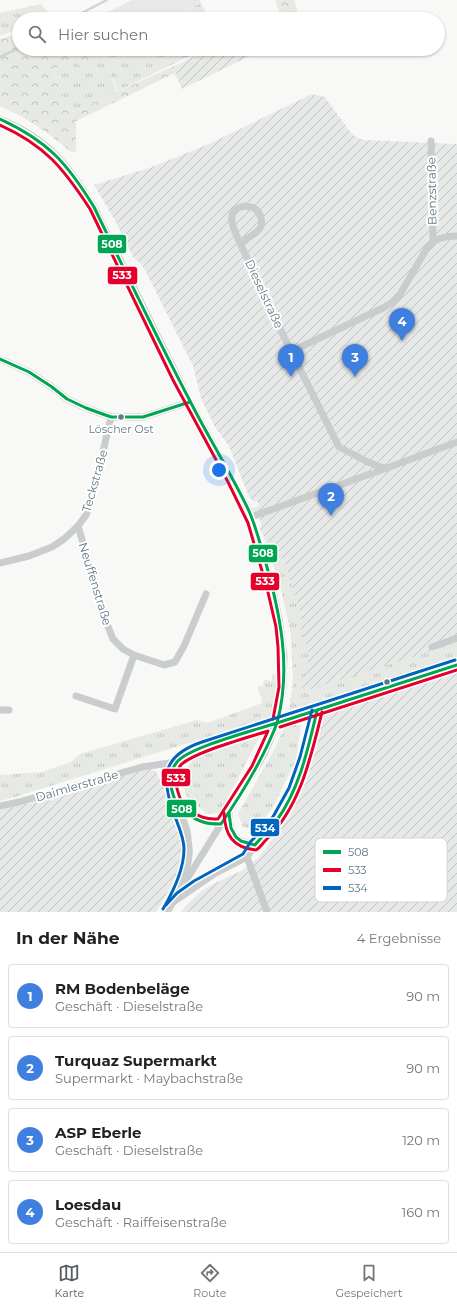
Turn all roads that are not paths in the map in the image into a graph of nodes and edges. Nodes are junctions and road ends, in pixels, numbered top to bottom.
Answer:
1 (0, 119) edge
2 (431, 141) dead end
3 (457, 236) edge
4 (433, 241) junction
5 (240, 243) junction
6 (292, 351) junction
7 (0, 359) edge
8 (190, 402) junction
9 (111, 418) junction
10 (457, 442) edge
11 (388, 468) junction
12 (251, 517) junction
13 (78, 526) junction
14 (0, 563) edge
15 (206, 594) dead end
16 (457, 638) edge
17 (432, 647) dead end
18 (134, 654) junction
19 (457, 665) edge
20 (76, 696) dead end
21 (0, 710) edge
22 (9, 710) dead end
23 (317, 711) junction
24 (177, 762) junction
25 (177, 805) junction
26 (0, 806) edge
27 (229, 813) junction
28 (221, 824) junction
29 (255, 845) junction
30 (248, 857) junction
31 (173, 902) junction
32 (167, 912) edge
33 (267, 912) edge

1 - 8 street
2 - 4 street, Benzstraße
3 - 4 street
4 - 6 street
5 - 5 street, Dieselstraße
5 - 6 street, Dieselstraße
6 - 11 street, Dieselstraße
7 - 9 street
8 - 9 street
8 - 12 street
9 - 13 street, Teckstraße
10 - 11 street
11 - 12 street
12 - 27 street, bridge
13 - 14 street, Teckstraße
13 - 18 street, Neuffenstraße
15 - 18 street, Neuffenstraße
16 - 17 street
18 - 20 street
19 - 23 street, Daimlerstraße
21 - 22 street
23 - 24 street, Daimlerstraße
23 - 29 street
24 - 25 street
24 - 26 street, Daimlerstraße
25 - 28 street
25 - 31 street
27 - 28 street
27 - 29 street
28 - 31 street
29 - 30 street
30 - 31 street
30 - 33 street
31 - 32 street

